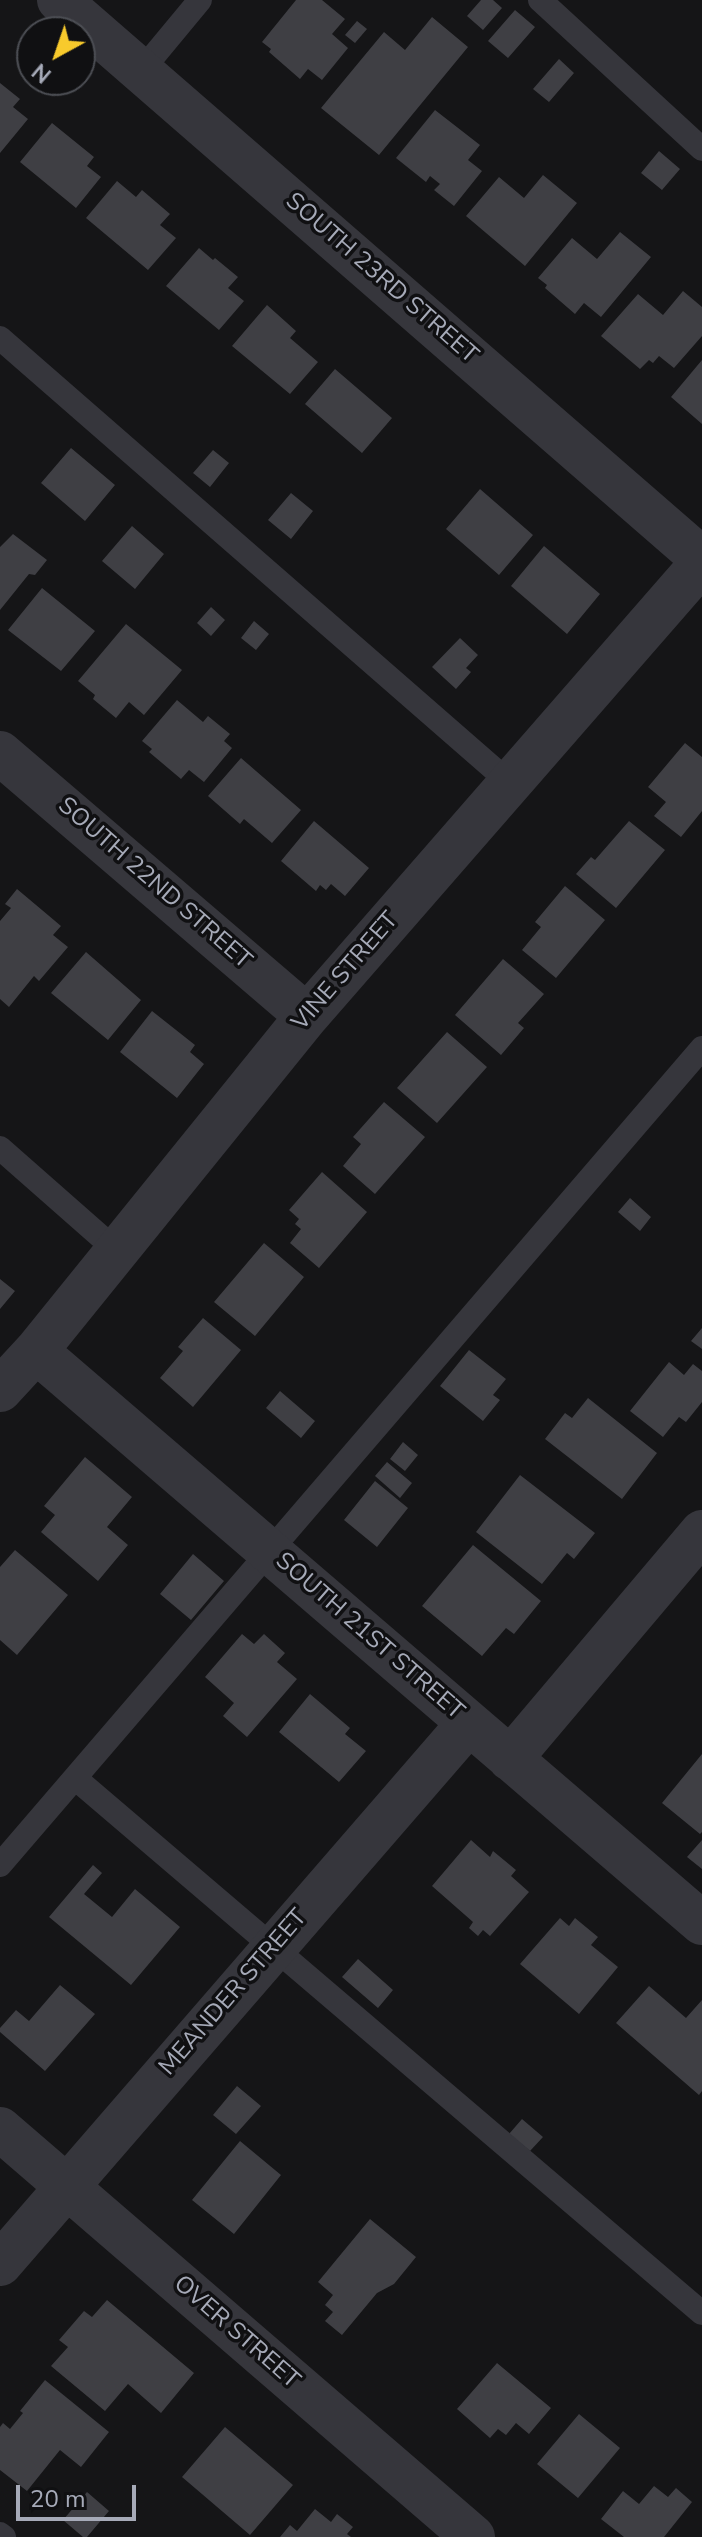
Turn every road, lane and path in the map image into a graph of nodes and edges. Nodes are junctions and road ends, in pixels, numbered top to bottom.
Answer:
1 (59, 0) edge
2 (200, 0) edge
3 (540, 0) edge
4 (142, 70) junction
5 (702, 149) edge
6 (0, 338) edge
7 (702, 561) edge
8 (0, 753) edge
9 (510, 783) junction
10 (307, 1016) junction
11 (702, 1048) edge
12 (0, 1148) edge
13 (117, 1251) junction
14 (36, 1351) junction
15 (0, 1390) edge
16 (702, 1532) edge
17 (270, 1552) junction
18 (469, 1723) junction
19 (510, 1759) junction
20 (75, 1778) junction
21 (0, 1865) edge
22 (702, 1923) edge
23 (273, 1949) junction
24 (0, 2129) edge
25 (66, 2186) junction
26 (0, 2264) edge
27 (702, 2313) edge
28 (473, 2537) edge

1 - 4 street, SOUTH 23RD STREET
2 - 4 lane
3 - 5 lane
4 - 7 street, SOUTH 23RD STREET
6 - 9 lane
7 - 9 street, VINE STREET
8 - 10 street, SOUTH 22ND STREET
9 - 10 street, VINE STREET
10 - 13 street, VINE STREET
11 - 17 lane
12 - 13 lane
13 - 14 street, VINE STREET
14 - 15 street, VINE STREET
14 - 17 street, SOUTH 21ST STREET
16 - 19 street
17 - 18 street, SOUTH 21ST STREET
17 - 20 lane
18 - 19 street, SOUTH 21ST STREET
18 - 23 street, MEANDER STREET
19 - 22 street, SOUTH 21ST STREET
20 - 21 lane
20 - 23 lane
23 - 25 street, MEANDER STREET
23 - 27 lane
24 - 25 street, OVER STREET
25 - 26 street, MEANDER STREET
25 - 28 street, OVER STREET

